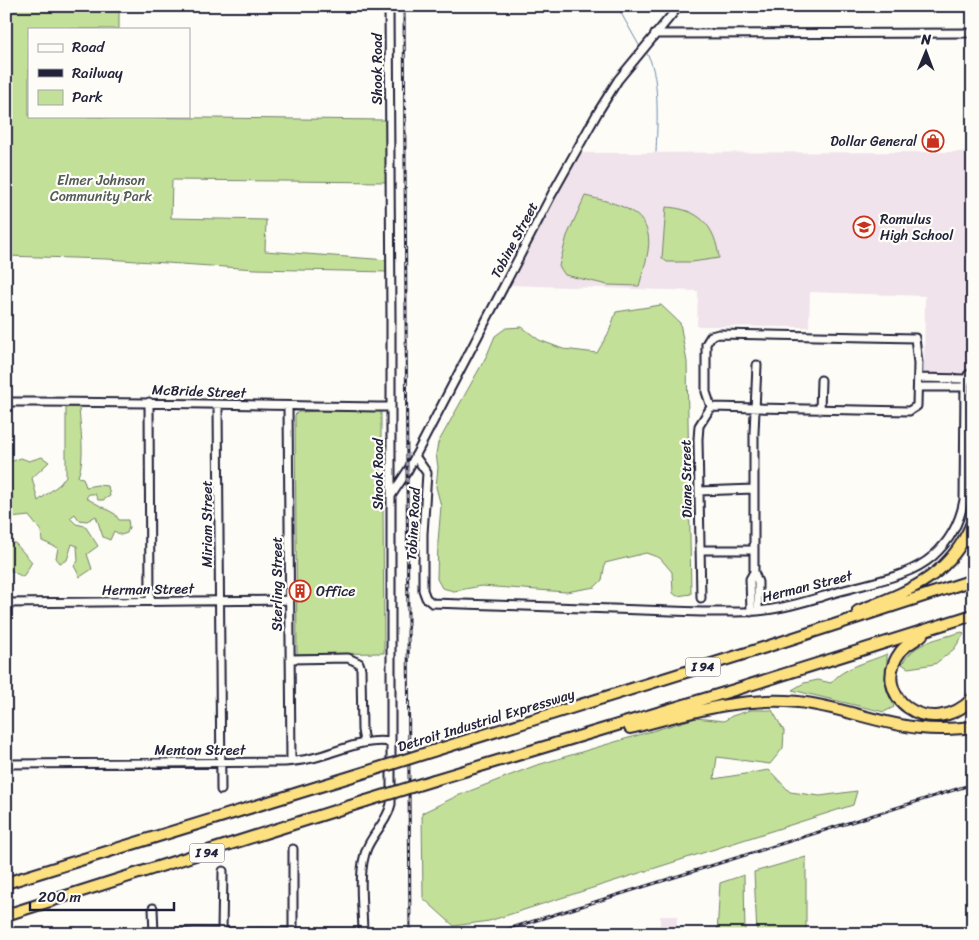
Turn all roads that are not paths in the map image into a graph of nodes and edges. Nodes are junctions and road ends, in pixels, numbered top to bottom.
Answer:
1 (389, 6) edge
2 (679, 6) edge
3 (973, 33) edge
4 (655, 34) junction
5 (757, 365) dead end
6 (973, 372) edge
7 (821, 380) dead end
8 (918, 382) junction
9 (965, 383) junction
10 (6, 402) edge
11 (149, 402) junction
12 (218, 405) junction
13 (288, 406) junction
14 (390, 407) junction
15 (712, 407) junction
16 (755, 407) junction
17 (820, 410) junction
18 (415, 456) junction
19 (754, 489) junction
20 (699, 491) junction
21 (391, 497) junction
22 (973, 521) edge
23 (700, 550) junction
24 (754, 550) junction
25 (973, 580) edge
26 (426, 598) joint
27 (701, 598) dead end
28 (220, 600) junction
29 (290, 600) junction
30 (150, 601) junction
31 (6, 603) edge
32 (754, 612) junction
33 (973, 615) edge
34 (928, 629) junction
35 (766, 647) junction
36 (290, 659) junction
37 (973, 698) edge
38 (973, 727) edge
39 (364, 742) junction
40 (391, 742) junction
41 (291, 761) junction
42 (221, 762) junction
43 (6, 764) edge
44 (434, 780) junction
45 (220, 790) dead end
46 (159, 836) junction
47 (293, 849) dead end
48 (223, 871) dead end
49 (6, 877) edge
50 (6, 883) edge
51 (153, 908) dead end
52 (6, 915) edge
53 (222, 932) junction
54 (280, 933) edge
55 (293, 933) edge
56 (154, 934) edge
57 (363, 934) edge

1 - 14 street, Shook Road
2 - 4 street, Tobine Street
3 - 4 street
4 - 18 street, Tobine Street
5 - 16 street
6 - 9 street
7 - 17 street
8 - 9 street
8 - 15 street
8 - 17 street
9 - 32 street, Herman Street
10 - 11 street, McBride Street
11 - 12 street, McBride Street
11 - 30 street
12 - 13 street, McBride Street
12 - 28 street, Miriam Street
13 - 14 street, McBride Street
13 - 29 street, Sterling Street
14 - 21 street, Shook Road
15 - 16 street
15 - 20 street, Diane Street
16 - 17 street
16 - 19 street
18 - 21 street, Tobine Street
18 - 26 street, Tobine Road
19 - 20 street
19 - 24 street
20 - 23 street, Diane Street
21 - 40 street, Shook Road
22 - 35 highway
23 - 24 street
23 - 27 street, Diane Street
24 - 32 street
25 - 35 highway, Detroit Industrial Expressway / I 94
26 - 32 street, Herman Street
28 - 29 street, Herman Street
28 - 30 street, Herman Street
28 - 42 street, Miriam Street
29 - 36 street, Sterling Street
30 - 31 street, Herman Street
33 - 34 highway, I 94
34 - 37 highway
34 - 44 highway, I 94
35 - 46 highway, Detroit Industrial Expressway / I 94, bridge
36 - 39 street
36 - 41 street, Sterling Street
38 - 44 highway
39 - 40 street, Menton Street
39 - 41 street, Menton Street
40 - 57 street, Shook Road
41 - 42 street, Menton Street
42 - 43 street, Menton Street
42 - 45 street, Miriam Street
44 - 52 highway, I 94, bridge
46 - 49 highway
46 - 50 highway, Detroit Industrial Expressway / I 94
47 - 55 street
48 - 53 street
51 - 56 street
53 - 54 street
53 - 56 street
54 - 55 street
55 - 57 street

